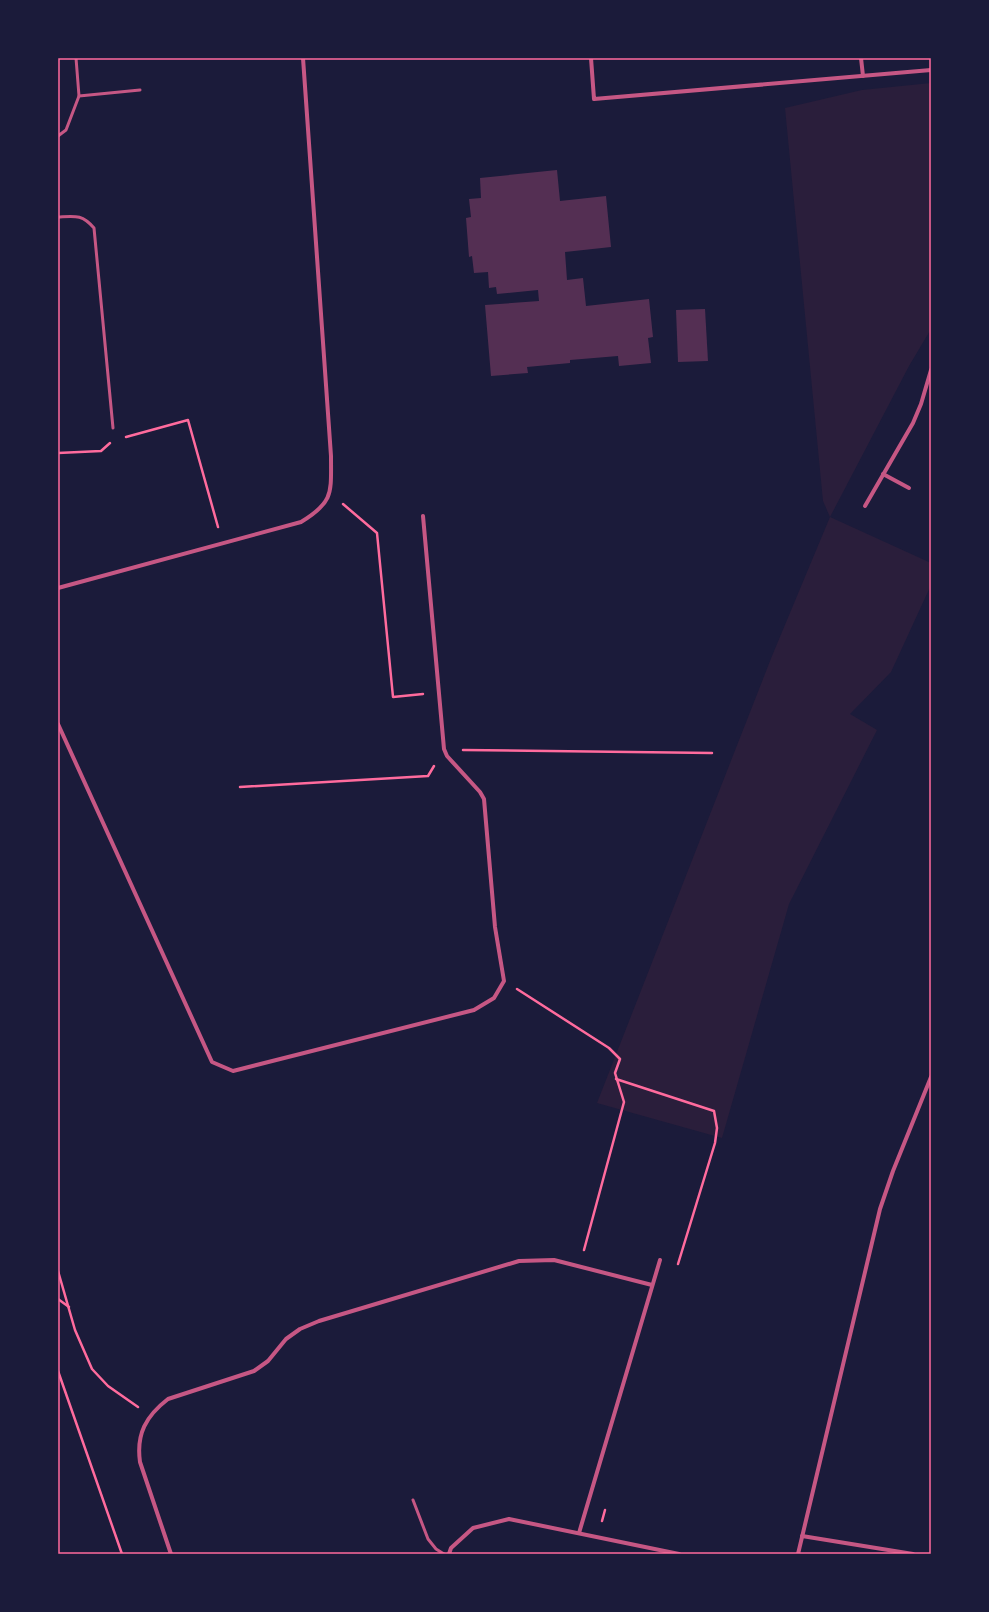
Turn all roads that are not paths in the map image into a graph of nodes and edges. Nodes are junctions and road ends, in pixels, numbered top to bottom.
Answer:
1 (76, 58) edge
2 (303, 58) edge
3 (591, 58) edge
4 (861, 58) edge
5 (931, 70) edge
6 (863, 76) junction
7 (140, 90) dead end
8 (79, 96) junction
9 (58, 136) edge
10 (58, 218) edge
11 (931, 370) edge
12 (113, 428) road end
13 (883, 474) junction
14 (909, 488) dead end
15 (865, 506) dead end
16 (423, 516) dead end
17 (58, 588) edge
18 (58, 724) edge
19 (931, 1077) edge
20 (660, 1260) dead end
21 (652, 1285) junction
22 (413, 1500) dead end
23 (579, 1533) junction
24 (802, 1536) junction
25 (171, 1554) edge
26 (444, 1554) edge
27 (449, 1554) edge
28 (679, 1554) edge
29 (798, 1554) edge
30 (913, 1554) edge

1 - 8 lane
2 - 17 street
3 - 6 street
4 - 6 street
5 - 6 street
7 - 8 lane
8 - 9 lane
10 - 12 lane
11 - 13 street
13 - 14 street
13 - 15 street
16 - 18 street
19 - 24 street
20 - 21 street
21 - 23 street
21 - 25 street
22 - 26 lane
23 - 27 street
23 - 28 street
24 - 29 street
24 - 30 street

